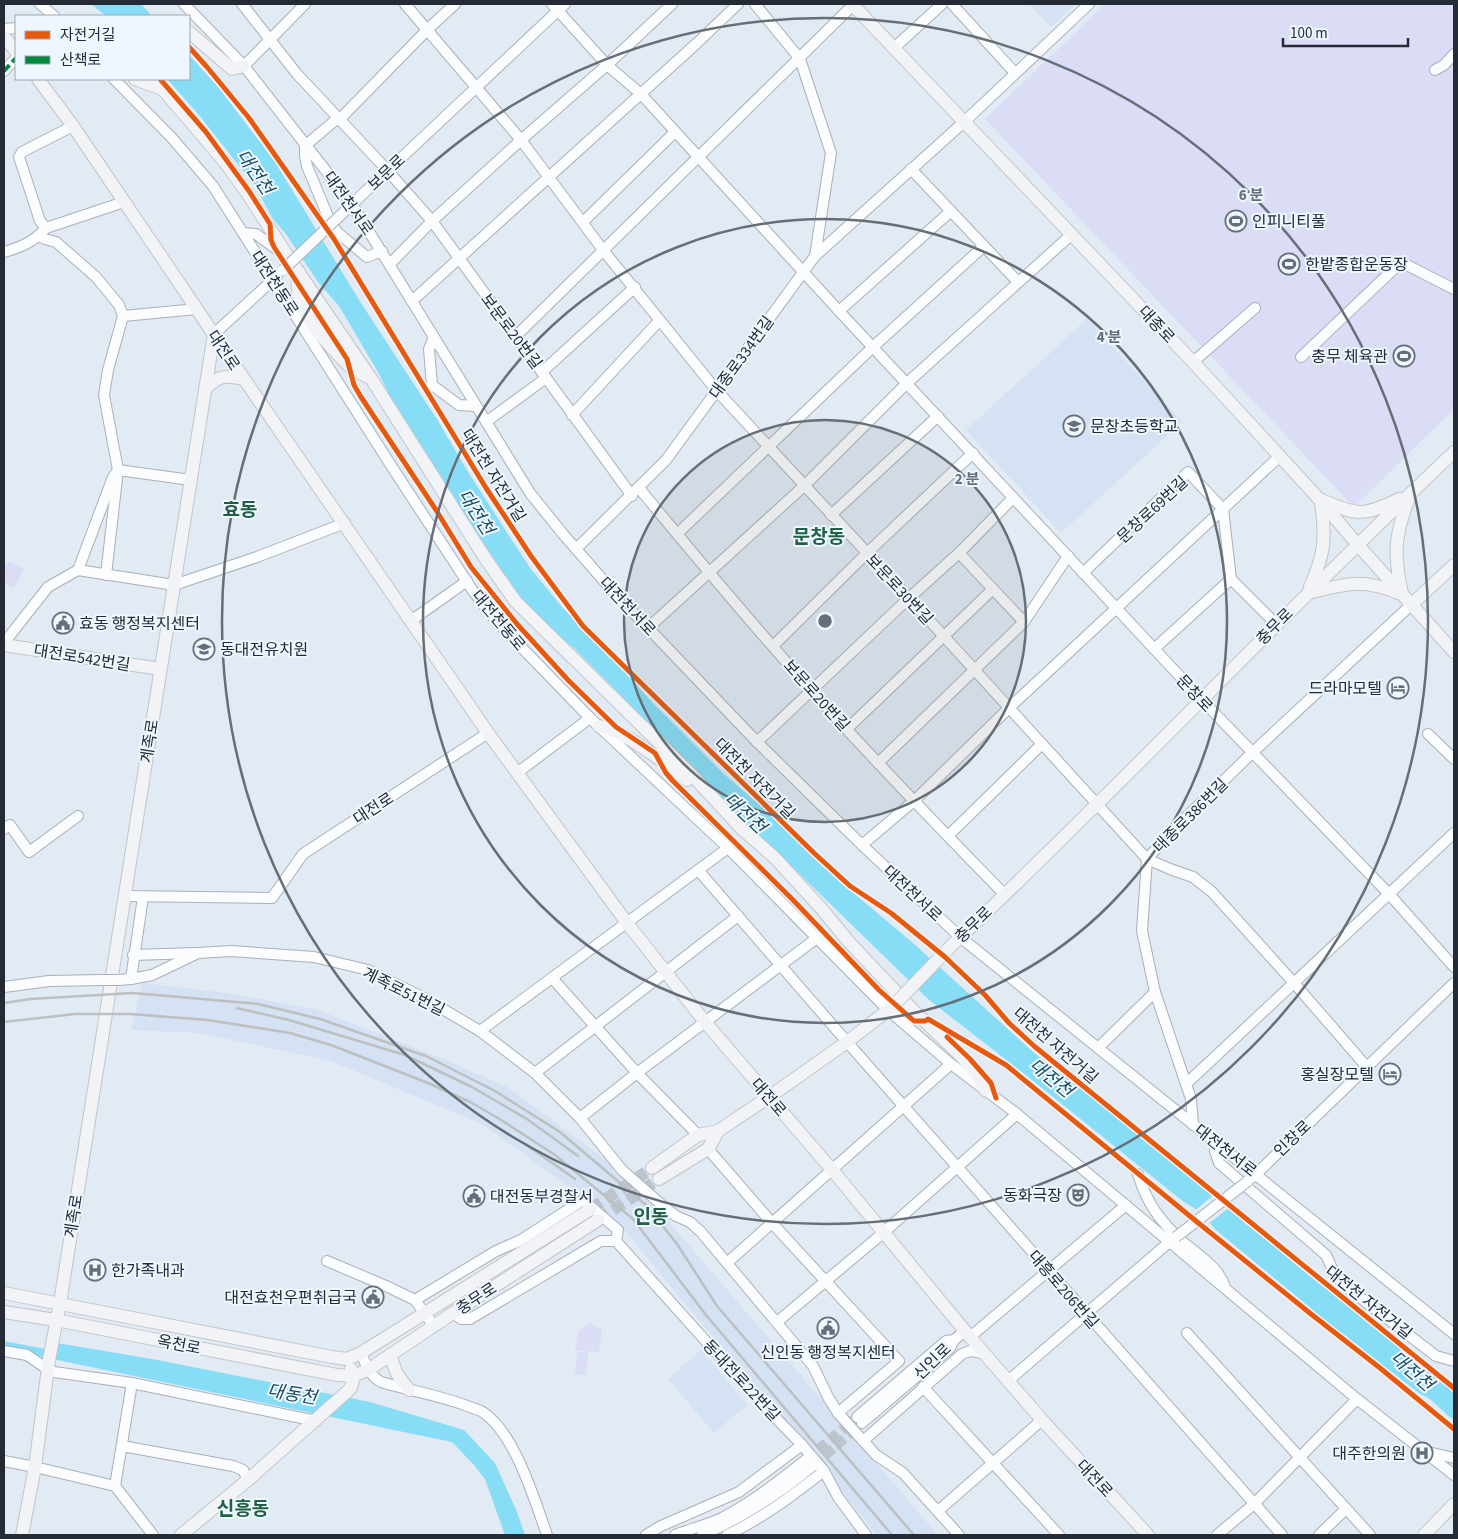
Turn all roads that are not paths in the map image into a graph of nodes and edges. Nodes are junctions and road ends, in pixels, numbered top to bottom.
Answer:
1 (40, 4) edge
2 (184, 4) edge
3 (242, 4) edge
4 (305, 4) edge
5 (405, 4) edge
6 (455, 4) edge
7 (672, 4) edge
8 (738, 4) edge
9 (755, 4) edge
10 (853, 4) edge
11 (942, 4) edge
12 (952, 4) edge
13 (1089, 4) edge
14 (558, 6) edge
15 (53, 15) edge
16 (428, 29) junction
17 (190, 33) edge
18 (4, 37) edge
19 (271, 38) junction
20 (894, 48) junction
21 (15, 50) edge
22 (1454, 54) edge
23 (15, 59) edge
24 (800, 59) junction
25 (607, 65) junction
26 (244, 66) junction
27 (1435, 70) dead end
28 (4, 71) edge
29 (1016, 73) junction
30 (39, 80) edge
31 (115, 80) edge
32 (138, 80) edge
33 (155, 80) edge
34 (476, 88) junction
35 (164, 90) junction
36 (641, 94) junction
37 (339, 118) junction
38 (964, 122) junction
39 (73, 126) junction
40 (675, 132) junction
41 (521, 140) junction
42 (305, 144) junction
43 (698, 156) junction
44 (911, 169) junction
45 (388, 170) junction
46 (548, 177) junction
47 (124, 202) junction
48 (350, 206) junction
49 (951, 211) junction
50 (432, 221) junction
51 (583, 222) junction
52 (43, 232) junction
53 (243, 233) junction
54 (1072, 234) junction
55 (984, 246) junction
56 (603, 250) junction
57 (382, 251) junction
58 (4, 252) edge
59 (815, 256) junction
60 (289, 258) junction
61 (459, 260) junction
62 (390, 264) junction
63 (299, 272) junction
64 (803, 272) junction
65 (273, 280) junction
66 (1018, 282) junction
67 (635, 288) junction
68 (1454, 289) edge
69 (412, 301) junction
70 (1255, 308) dead end
71 (197, 309) junction
72 (838, 311) junction
73 (123, 316) junction
74 (659, 321) junction
75 (309, 329) junction
76 (214, 334) junction
77 (434, 337) junction
78 (515, 337) junction
79 (873, 347) junction
80 (1301, 357) dead end
81 (1193, 362) junction
82 (544, 375) junction
83 (244, 379) junction
84 (372, 380) junction
85 (907, 383) junction
86 (205, 389) junction
87 (717, 391) junction
88 (476, 406) junction
89 (572, 415) junction
90 (938, 416) junction
91 (486, 422) junction
92 (769, 447) junction
93 (1454, 452) edge
94 (973, 453) junction
95 (1280, 456) junction
96 (118, 470) junction
97 (191, 480) junction
98 (804, 486) junction
99 (635, 492) junction
100 (1410, 494) junction
101 (1013, 498) junction
102 (1320, 500) junction
103 (1223, 509) junction
104 (831, 515) junction
105 (345, 523) junction
106 (677, 534) junction
107 (1357, 544) junction
108 (576, 549) junction
109 (959, 553) junction
110 (867, 554) junction
111 (1068, 556) junction
112 (1454, 565) edge
113 (78, 570) junction
114 (708, 572) junction
115 (1083, 573) junction
116 (106, 575) junction
117 (1231, 579) junction
118 (467, 581) junction
119 (174, 585) junction
120 (993, 589) junction
121 (1307, 593) junction
122 (1402, 595) junction
123 (909, 598) junction
124 (1411, 605) junction
125 (1117, 609) junction
126 (412, 620) junction
127 (1024, 622) junction
128 (1276, 624) junction
129 (648, 628) junction
130 (944, 636) junction
131 (4, 644) edge
132 (773, 646) junction
133 (1154, 649) junction
134 (1454, 652) edge
135 (160, 669) junction
136 (975, 670) junction
137 (812, 691) junction
138 (1201, 699) junction
139 (1009, 708) junction
140 (594, 722) junction
141 (847, 729) junction
142 (488, 733) junction
143 (1428, 734) dead end
144 (757, 742) junction
145 (1042, 744) junction
146 (1253, 752) junction
147 (1454, 759) edge
148 (878, 763) junction
149 (517, 773) junction
150 (915, 800) junction
151 (717, 801) junction
152 (1098, 803) junction
153 (78, 816) dead end
154 (4, 830) edge
155 (1454, 833) edge
156 (948, 836) junction
157 (862, 845) junction
158 (728, 848) junction
159 (1147, 859) junction
160 (698, 870) junction
161 (1004, 894) junction
162 (1389, 894) junction
163 (124, 896) junction
164 (143, 896) junction
165 (738, 916) junction
166 (627, 923) junction
167 (817, 938) junction
168 (956, 942) junction
169 (198, 953) junction
170 (133, 955) junction
171 (780, 965) junction
172 (1454, 967) edge
173 (666, 973) junction
174 (552, 978) junction
175 (131, 979) junction
176 (1294, 983) junction
177 (1454, 983) edge
178 (4, 987) edge
179 (1155, 992) junction
180 (890, 1009) junction
181 (705, 1022) junction
182 (595, 1026) junction
183 (480, 1032) junction
184 (846, 1042) junction
185 (1098, 1048) junction
186 (951, 1064) junction
187 (1366, 1066) junction
188 (535, 1073) junction
189 (637, 1073) junction
190 (1186, 1084) junction
191 (985, 1090) junction
192 (768, 1097) junction
193 (903, 1107) junction
194 (1017, 1114) junction
195 (580, 1118) junction
196 (1194, 1125) junction
197 (718, 1131) junction
198 (698, 1135) junction
199 (1217, 1144) junction
200 (708, 1149) junction
201 (956, 1167) junction
202 (652, 1168) tunnel mouth
203 (833, 1171) junction
204 (1138, 1174) dead end
205 (1252, 1177) junction
206 (660, 1179) tunnel mouth
207 (1126, 1204) junction
208 (591, 1209) tunnel mouth
209 (598, 1220) tunnel mouth
210 (772, 1223) junction
211 (883, 1233) junction
212 (617, 1236) junction
213 (1173, 1239) junction
214 (326, 1261) dead end
215 (728, 1262) junction
216 (1048, 1271) junction
217 (825, 1280) junction
218 (1225, 1288) junction
219 (4, 1293) edge
220 (415, 1300) junction
221 (60, 1303) junction
222 (4, 1312) edge
223 (424, 1312) junction
224 (453, 1313) junction
225 (1086, 1314) junction
226 (56, 1320) junction
227 (777, 1322) junction
228 (434, 1326) junction
229 (1188, 1333) dead end
230 (967, 1334) junction
231 (1454, 1334) edge
232 (4, 1351) edge
233 (361, 1353) junction
234 (983, 1353) junction
235 (390, 1355) junction
236 (4, 1356) edge
237 (347, 1358) junction
238 (1454, 1361) edge
239 (48, 1367) junction
240 (368, 1370) junction
241 (354, 1376) junction
242 (1008, 1381) junction
243 (132, 1383) junction
244 (923, 1387) junction
245 (409, 1390) junction
246 (1357, 1399) junction
247 (838, 1413) junction
248 (859, 1420) tunnel mouth
249 (1042, 1420) junction
250 (316, 1421) junction
251 (863, 1441) junction
252 (802, 1445) junction
253 (122, 1446) junction
254 (1424, 1451) junction
255 (1454, 1458) edge
256 (1299, 1459) junction
257 (4, 1461) edge
258 (992, 1463) junction
259 (35, 1467) junction
260 (824, 1471) junction
261 (1454, 1475) edge
262 (248, 1480) junction
263 (115, 1486) junction
264 (1254, 1504) junction
265 (1454, 1504) edge
266 (1346, 1510) junction
267 (938, 1511) junction
268 (22, 1535) edge
269 (153, 1535) edge
270 (182, 1535) edge
271 (547, 1535) edge
272 (646, 1535) edge
273 (675, 1535) edge
274 (702, 1535) edge
275 (727, 1535) edge
276 (866, 1535) edge
277 (960, 1535) edge
278 (1058, 1535) edge
279 (1148, 1535) edge
280 (1216, 1535) edge
281 (1282, 1535) edge
282 (1319, 1535) edge
283 (1370, 1535) edge
284 (1424, 1535) edge

1 - 15 street
2 - 26 street, 대전천서로
3 - 19 street, 보문로20번길
4 - 19 street
5 - 16 street, 보문로30번길
6 - 16 street
7 - 25 street
8 - 36 street
9 - 24 street
10 - 20 main road, 대종로
10 - 24 street
11 - 20 street
12 - 29 street
13 - 29 street, 대종로334번길
14 - 25 street, 문창로
14 - 34 street, 보문로
16 - 34 street, 보문로30번길
16 - 37 street
17 - 26 main road
18 - 21 main road
19 - 26 street
19 - 37 street, 보문로20번길
20 - 38 main road, 대종로
22 - 27 street
23 - 28 street
24 - 43 street
24 - 59 street
25 - 36 street, 문창로
25 - 41 street
26 - 42 street, 대전천서로
29 - 38 street, 대종로334번길
30 - 39 main road, 대전로
31 - 53 street, 대전천동로
32 - 35 main road
33 - 35 main road
34 - 41 street, 보문로30번길
34 - 45 street, 보문로
35 - 60 main road
36 - 40 street, 문창로
36 - 46 street
37 - 42 street
37 - 45 street, 보문로20번길
38 - 44 street, 대종로334번길
38 - 54 main road, 대종로
39 - 47 main road, 대전로
39 - 52 street
40 - 43 street, 문창로
40 - 51 street
41 - 46 street, 보문로30번길
41 - 50 street
42 - 48 street, 대전천서로
42 - 57 street
43 - 56 street
43 - 64 street, 문창로
44 - 49 street
44 - 59 street, 대종로334번길
45 - 48 street, 보문로
45 - 50 street, 보문로20번길
46 - 51 street, 보문로30번길
46 - 61 street
47 - 52 street
47 - 71 main road, 대전로
48 - 57 street, 대전천서로
48 - 65 street, 보문로, bridge
49 - 55 street
49 - 72 street
50 - 61 street, 보문로20번길
50 - 62 street
51 - 56 street, 보문로30번길
52 - 58 street
52 - 73 street
53 - 60 street
53 - 65 street, 대전천동로
54 - 66 street
54 - 81 main road, 대종로
55 - 66 street
55 - 79 street
56 - 67 street, 보문로30번길
56 - 78 street
57 - 62 street, 대전천서로
59 - 64 street, 대종로334번길
60 - 63 main road
61 - 69 street
61 - 78 street, 보문로20번길
62 - 69 street, 대전천서로
63 - 75 main road
63 - 84 main road
64 - 72 street, 문창로
64 - 87 street, 대종로334번길
65 - 75 street, 대전천동로
65 - 76 street, 보문로
66 - 85 street
67 - 74 street, 보문로30번길
67 - 82 street
68 - 80 street
69 - 77 street, 대전천서로
70 - 81 street
71 - 73 street
71 - 76 main road, 대전로
72 - 79 street, 문창로
73 - 96 street
74 - 87 street, 보문로30번길
74 - 89 street
75 - 84 main road
75 - 118 street, 대전천동로
76 - 83 main road, 대전로
76 - 86 main road, 계족로
77 - 88 street, 대전천서로
77 - 88 street
78 - 82 street, 보문로20번길
79 - 85 street, 문창로
79 - 92 street
81 - 95 main road, 대종로
82 - 89 street, 보문로20번길
82 - 91 street
83 - 86 main road
83 - 105 main road, 대전로
84 - 151 main road
85 - 90 street, 문창로
85 - 98 street
86 - 97 main road, 계족로
87 - 92 street, 보문로30번길
87 - 99 street, 대종로334번길
88 - 91 street, 대전천서로
89 - 99 street, 보문로20번길
90 - 94 street, 문창로
90 - 104 street
91 - 108 street, 대전천서로
92 - 98 street, 보문로30번길
92 - 106 street
93 - 100 main road, 충무로
94 - 101 street, 문창로
94 - 110 street
95 - 102 main road, 대종로
95 - 103 street
96 - 97 street
96 - 113 street
96 - 116 street
97 - 119 main road, 계족로
98 - 104 street, 보문로30번길
98 - 114 street
99 - 106 street, 보문로20번길
99 - 108 street, 대종로334번길
100 - 102 main road
100 - 107 main road, 충무로
100 - 122 main road
101 - 109 street
101 - 111 street, 문창로
102 - 107 main road, 대종로
102 - 121 main road
103 - 115 street, 문창로69번길
103 - 117 street
103 - 125 street
104 - 110 street, 보문로30번길
105 - 119 street
105 - 126 main road, 대전로
106 - 114 street, 보문로20번길
107 - 121 main road, 충무로
107 - 122 main road, 대종로
108 - 129 street, 대전천서로
109 - 120 street
109 - 123 street
110 - 123 street, 보문로30번길
110 - 132 street
111 - 115 street, 문창로
111 - 127 street
112 - 124 main road
113 - 116 street
113 - 131 street
114 - 129 street
114 - 132 street, 보문로20번길
115 - 125 street, 문창로
116 - 119 street
117 - 128 street
117 - 133 street
118 - 126 street
118 - 140 street, 대전천동로
119 - 135 main road, 계족로
120 - 127 street
120 - 130 street
121 - 122 main road
121 - 128 main road, 충무로
122 - 124 main road, 대종로
123 - 130 street, 보문로30번길
123 - 137 street
124 - 134 main road, 대종로
124 - 146 street, 대종로386번길
125 - 133 street, 문창로
125 - 139 street
126 - 142 main road, 대전로
127 - 136 street
128 - 138 main road, 충무로
129 - 144 street, 대전천서로
130 - 136 street, 보문로30번길
130 - 141 street
131 - 135 main road, 대전로542번길
132 - 137 street, 보문로20번길
133 - 138 street, 문창로
135 - 163 main road, 계족로
136 - 139 street, 보문로30번길
136 - 148 street
137 - 141 street, 보문로20번길
137 - 144 street
138 - 146 street, 문창로
138 - 152 main road, 충무로
139 - 145 street, 보문로30번길
139 - 150 street
140 - 149 street
140 - 151 main road
140 - 158 street, 대전천동로
141 - 148 street, 보문로20번길
142 - 149 main road, 대전로
142 - 164 street, 대전로
143 - 147 street
144 - 157 street, 대전천서로
145 - 152 street, 보문로30번길
145 - 156 street
146 - 159 street, 대종로386번길
146 - 162 street, 문창로
148 - 150 street, 보문로20번길
149 - 166 main road, 대전로
150 - 156 street, 보문로20번길
150 - 157 street
151 - 191 main road
152 - 159 street
152 - 161 main road, 충무로
153 - 154 street
155 - 162 street
156 - 161 street, 보문로20번길
157 - 168 street, 대전천서로
158 - 160 street
158 - 167 street, 대전천동로
159 - 176 street
159 - 179 street, 대종로386번길
160 - 165 street
160 - 166 street
161 - 168 main road, 충무로
162 - 172 street, 문창로
162 - 176 street
163 - 164 street
163 - 221 main road, 계족로
164 - 170 street
165 - 171 street
165 - 173 street
166 - 173 main road, 대전로
166 - 174 street
167 - 171 street
167 - 180 street, 대전천동로
168 - 180 main road, 충무로, bridge
168 - 185 street, 대전천서로
169 - 170 street
169 - 175 street, 계족로51번길
169 - 183 street, 계족로51번길
170 - 175 street
171 - 181 street
171 - 184 street
173 - 181 main road, 대전로
173 - 182 street
174 - 182 street
174 - 183 street
175 - 178 street, 계족로51번길, bridge
176 - 187 street
176 - 190 street
177 - 187 street, 인창로
179 - 185 street
179 - 190 street, 대종로386번길
180 - 184 main road, 충무로
180 - 186 street, 대전천동로
181 - 189 street
181 - 192 main road, 대전로
182 - 188 street
182 - 189 street
183 - 188 street, 계족로51번길
184 - 192 main road, 충무로
184 - 193 street, 대흥로206번길
185 - 196 street, 대전천서로
186 - 191 street, 대전천동로
186 - 193 street
187 - 205 street, 인창로
188 - 195 street, 계족로51번길
189 - 195 street
189 - 198 street
190 - 196 street, 대종로386번길
191 - 194 street, 대전천동로
192 - 197 main road, 충무로
192 - 203 main road, 대전로
193 - 201 street, 대흥로206번길
193 - 203 street
194 - 201 street
194 - 207 street, 대전천동로
195 - 215 street, 계족로51번길
196 - 199 street, 대전천서로
197 - 198 main road, 충무로
197 - 200 main road, 충무로
198 - 202 main road, 충무로
199 - 205 street, 대전천서로
199 - 238 street
200 - 206 main road, 충무로
200 - 210 street
201 - 211 street
201 - 216 street, 대흥로206번길
203 - 210 street
203 - 211 main road, 대전로
204 - 218 street
205 - 213 street, 인창로, bridge
205 - 231 street, 대전천서로
207 - 213 street, 대전천동로
207 - 216 street
208 - 223 main road, 충무로
209 - 224 main road, 충무로
210 - 215 street
210 - 217 street
211 - 217 street
211 - 230 main road, 대전로
212 - 220 street, 동대전로22번길
212 - 224 street
212 - 252 street, 동대전로22번길
213 - 218 street, 대전천동로
213 - 225 street, 인창로
214 - 220 street
215 - 227 street, 계족로51번길
216 - 225 street, 대흥로206번길
216 - 230 street
217 - 227 street
217 - 247 street
218 - 246 street, 대전천동로
219 - 221 main road
220 - 223 street
221 - 226 main road, 계족로
221 - 237 main road
222 - 226 main road, 옥천로
223 - 228 street
223 - 233 main road, 충무로
224 - 228 main road, 충무로
225 - 242 street, 인창로
225 - 264 street, 대흥로206번길
226 - 239 main road, 계족로
226 - 241 main road, 옥천로
227 - 247 street, 계족로51번길
228 - 235 main road, 충무로
229 - 256 street
230 - 234 main road, 대전로
230 - 248 street, 신인로
232 - 239 street
233 - 237 main road, 충무로
233 - 240 street
234 - 242 main road, 대전로
234 - 244 street
235 - 240 main road, 충무로
235 - 245 main road
236 - 239 street
237 - 241 main road
239 - 243 street
239 - 259 main road, 계족로
240 - 241 main road, 충무로
240 - 245 street
241 - 250 main road
242 - 249 main road, 대전로
243 - 250 street
243 - 253 street
244 - 251 street
244 - 258 street
245 - 271 street
246 - 254 street, 대전천동로
246 - 256 street
247 - 251 street, 계족로51번길
249 - 258 street
249 - 279 main road, 대전로
250 - 262 main road
251 - 267 street, 계족로51번길
252 - 260 street, 동대전로22번길
252 - 272 street
253 - 262 street
253 - 263 street
254 - 255 street
254 - 261 street, 대전천동로
256 - 264 street
256 - 266 street
257 - 259 street
258 - 267 street
258 - 278 street
259 - 263 street
259 - 268 main road, 계족로
260 - 275 street
260 - 276 street, 동대전로22번길
262 - 270 main road
263 - 269 street
264 - 280 street
264 - 281 street, 대흥로206번길
265 - 284 main road
266 - 282 street
266 - 283 street
267 - 277 street, 계족로51번길
273 - 274 street

